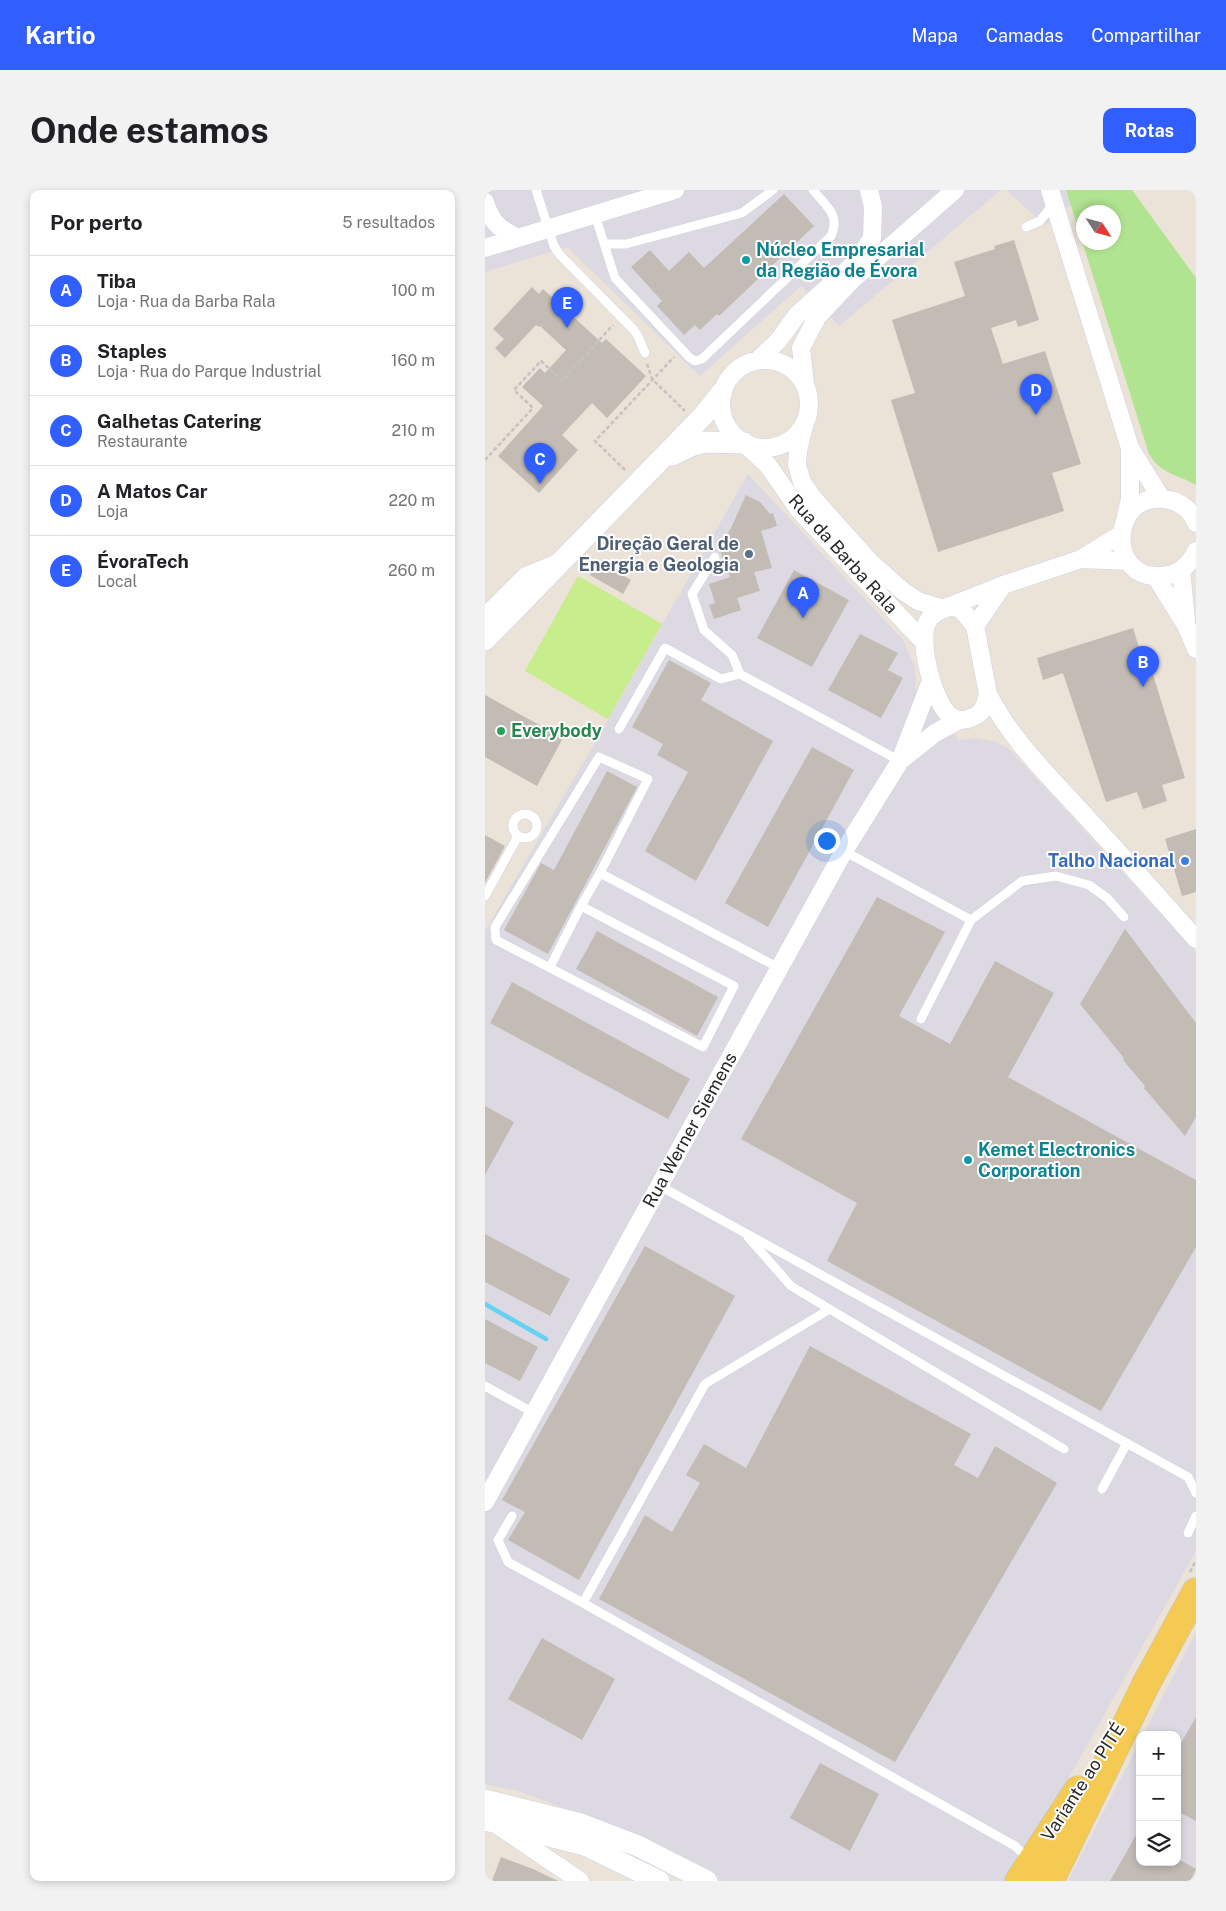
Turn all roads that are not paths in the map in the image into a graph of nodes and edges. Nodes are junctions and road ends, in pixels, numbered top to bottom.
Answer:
1 (536, 190) edge
2 (675, 190) edge
3 (773, 190) edge
4 (813, 190) edge
5 (869, 190) edge
6 (955, 190) edge
7 (1050, 194) edge
8 (485, 202) edge
9 (595, 214) junction
10 (1026, 227) dead end
11 (549, 229) junction
12 (518, 238) junction
13 (604, 244) junction
14 (485, 248) edge
15 (645, 353) road end
16 (758, 360) junction
17 (805, 384) junction
18 (722, 392) junction
19 (805, 424) junction
20 (744, 444) junction
21 (1130, 448) junction
22 (657, 464) junction
23 (1161, 498) junction
24 (1188, 506) edge
25 (1126, 516) junction
26 (1196, 523) edge
27 (1120, 535) junction
28 (1196, 552) edge
29 (715, 557) dead end
30 (1081, 558) junction
31 (562, 560) junction
32 (1128, 561) junction
33 (1181, 570) junction
34 (1155, 577) junction
35 (1003, 585) junction
36 (947, 607) junction
37 (485, 617) edge
38 (975, 626) junction
39 (1187, 627) junction
40 (485, 640) edge
41 (923, 641) junction
42 (1196, 649) edge
43 (740, 674) junction
44 (931, 680) junction
45 (988, 694) junction
46 (979, 715) junction
47 (959, 720) junction
48 (619, 730) dead end
49 (1016, 739) junction
50 (900, 761) junction
51 (519, 836) dead end
52 (845, 851) junction
53 (600, 873) junction
54 (485, 896) edge
55 (581, 906) junction
56 (1123, 916) dead end
57 (971, 920) junction
58 (1196, 939) edge
59 (551, 967) junction
60 (779, 968) junction
61 (921, 1019) dead end
62 (660, 1186) junction
63 (743, 1232) junction
64 (830, 1309) junction
65 (485, 1386) edge
66 (534, 1413) junction
67 (1127, 1443) junction
68 (1064, 1449) dead end
69 (1103, 1489) dead end
70 (1196, 1492) edge
71 (485, 1502) edge
72 (512, 1516) dead end
73 (1196, 1516) edge
74 (1188, 1533) dead end
75 (1196, 1592) edge
76 (583, 1603) junction
77 (1146, 1684) junction
78 (485, 1800) edge
79 (485, 1820) edge
80 (1030, 1874) edge
81 (580, 1881) edge
82 (659, 1881) edge
83 (707, 1881) edge
84 (1049, 1881) edge

1 - 11 lane
2 - 9 street
3 - 13 lane
4 - 13 lane
5 - 16 street
6 - 17 street
7 - 10 lane
7 - 21 street
8 - 12 street
9 - 11 street
9 - 13 lane
11 - 12 street
11 - 15 lane
12 - 14 street
16 - 17 street
16 - 18 street
17 - 19 street
18 - 20 street
18 - 22 street
19 - 20 street
19 - 36 street, Rua da Barba Rala
20 - 22 street
20 - 41 street, Rua da Barba Rala
21 - 23 street
21 - 25 street
22 - 31 street
23 - 24 street
23 - 25 street
24 - 26 street
25 - 27 street
27 - 30 street
27 - 32 street
28 - 33 street
29 - 43 lane
30 - 32 street
30 - 35 street
31 - 37 street
31 - 40 street
32 - 34 street
33 - 34 street
33 - 39 street
34 - 39 street
35 - 36 street
35 - 38 street
36 - 38 street, Rua da Barba Rala
36 - 41 street
38 - 45 street
39 - 42 street
41 - 44 street
43 - 48 lane
43 - 50 lane
44 - 47 street
44 - 50 street, Rua Werner Siemens
45 - 46 street
45 - 49 street
46 - 47 street, Rua Werner Siemens
46 - 49 street
47 - 50 street, Rua Werner Siemens
49 - 58 street
50 - 52 street, Rua Werner Siemens
51 - 54 lane
52 - 57 lane
52 - 60 street, Rua Werner Siemens
53 - 55 lane
53 - 59 lane
53 - 60 lane
55 - 59 lane
55 - 59 lane
56 - 57 lane
57 - 61 lane
60 - 62 street, Rua Werner Siemens
62 - 63 lane
62 - 66 street, Rua Werner Siemens
63 - 64 lane
63 - 67 lane
64 - 68 lane
64 - 76 lane
65 - 66 lane
66 - 71 street, Rua Werner Siemens
67 - 69 lane
67 - 70 lane
72 - 76 lane
73 - 74 lane
75 - 77 main road, Variante ao PITÉ
76 - 80 lane
77 - 80 main road, Variante ao PITÉ
77 - 84 main road, Variante ao PITÉ
78 - 83 street
79 - 81 street
79 - 82 street

